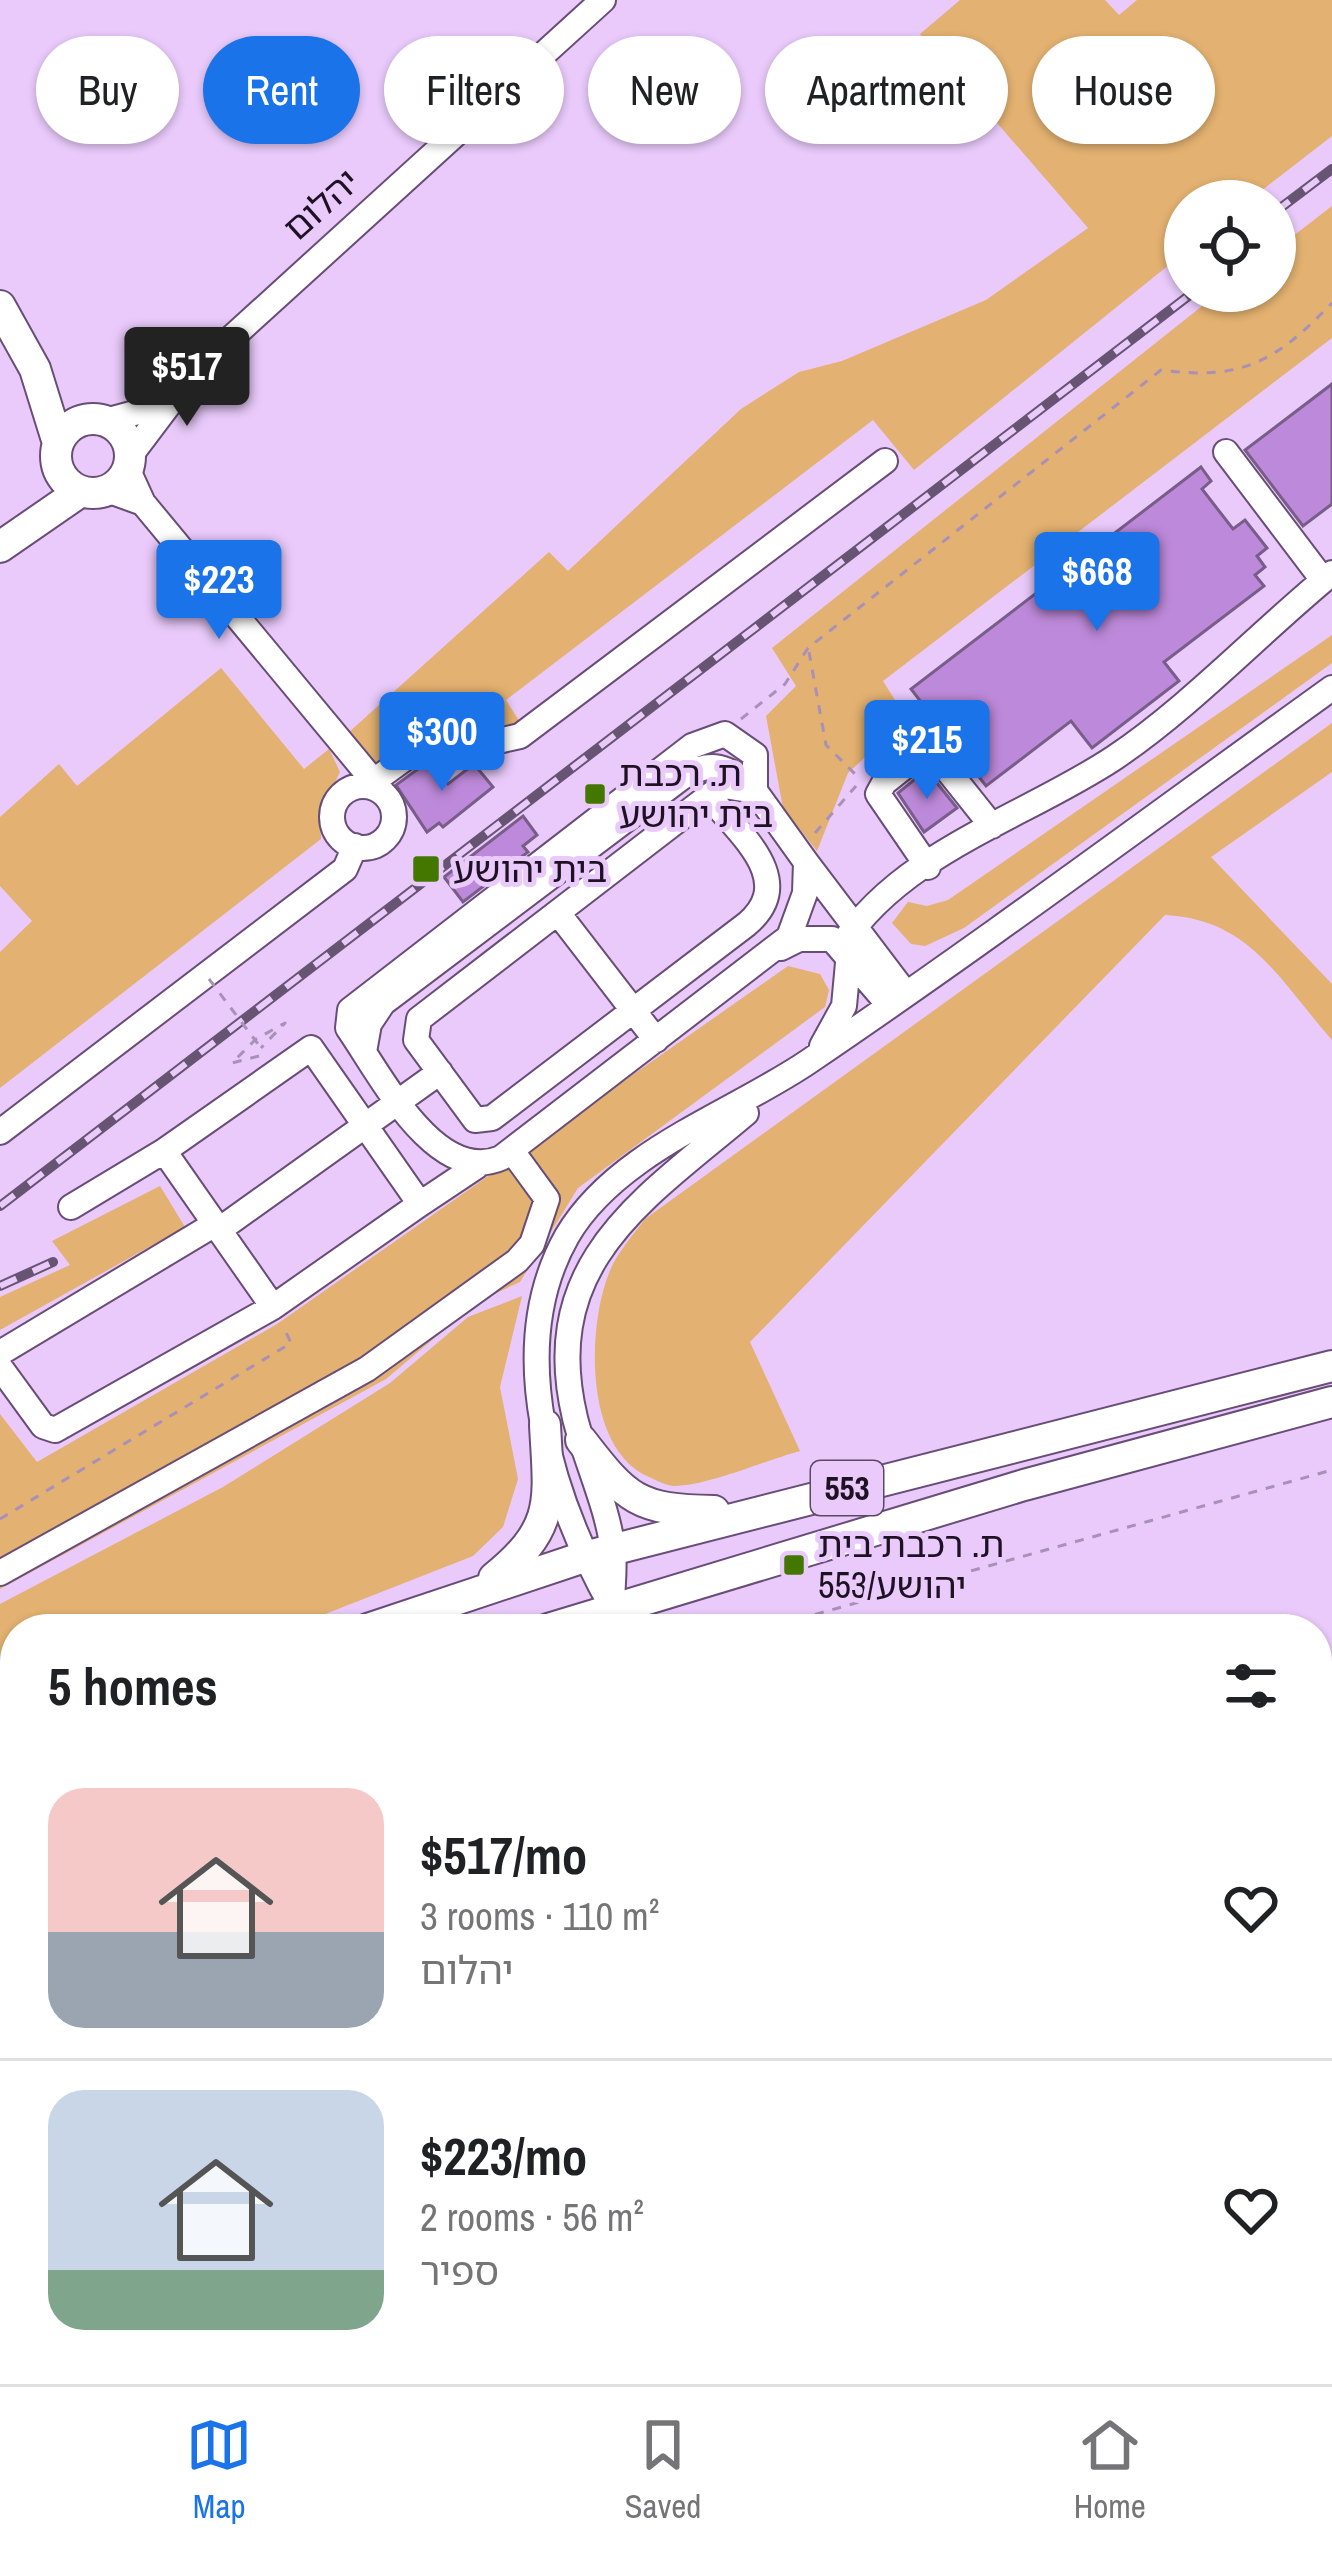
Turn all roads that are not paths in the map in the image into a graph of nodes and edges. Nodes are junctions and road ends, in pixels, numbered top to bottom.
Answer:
1 (603, 0) edge
2 (0, 306) edge
3 (35, 369) junction
4 (197, 369) junction
5 (99, 420) junction
6 (1226, 452) dead end
7 (58, 453) junction
8 (885, 461) dead end
9 (111, 476) junction
10 (6, 542) edge
11 (1328, 576) edge
12 (1332, 688) edge
13 (368, 788) junction
14 (754, 791) junction
15 (710, 796) junction
16 (992, 826) junction
17 (355, 846) junction
18 (802, 857) junction
19 (928, 867) junction
20 (558, 913) junction
21 (848, 941) junction
22 (777, 950) junction
23 (897, 999) junction
24 (634, 1011) junction
25 (656, 1040) junction
26 (364, 1052) junction
27 (810, 1060) junction
28 (440, 1072) junction
29 (401, 1101) junction
30 (366, 1127) junction
31 (0, 1132) edge
32 (164, 1151) junction
33 (512, 1151) junction
34 (477, 1166) junction
35 (420, 1204) junction
36 (71, 1207) dead end
37 (217, 1227) junction
38 (273, 1306) junction
39 (0, 1353) edge
40 (1332, 1366) edge
41 (0, 1367) edge
42 (1332, 1402) edge
43 (545, 1426) junction
44 (581, 1440) junction
45 (756, 1512) junction
46 (598, 1553) junction
47 (0, 1573) edge
48 (477, 1591) junction
49 (612, 1607) junction
50 (411, 1614) edge
51 (592, 1614) edge

1 - 4 street, יהלום
2 - 3 main road
3 - 5 main road
3 - 7 main road
4 - 5 street, יהלום
4 - 9 street, יהלום
5 - 7 main road
5 - 9 main road
6 - 11 street
7 - 9 main road
7 - 10 main road, יהלום
8 - 13 street
9 - 10 main road, יהלום
9 - 13 street
11 - 16 street
12 - 23 street
13 - 17 street
13 - 17 street
14 - 15 street
14 - 18 street
14 - 26 street
14 - 26 street
15 - 20 street
15 - 24 street
16 - 19 street
16 - 19 street
17 - 31 street
18 - 21 street
18 - 22 street
19 - 21 street
20 - 24 street
20 - 28 street
21 - 22 street
21 - 23 street
21 - 27 street
22 - 25 street
23 - 27 street
24 - 25 street
24 - 28 street
25 - 33 street
26 - 29 street
27 - 43 street
27 - 44 street
28 - 29 street
29 - 30 street
29 - 34 street
30 - 32 street
30 - 35 street
30 - 37 street
32 - 36 street
32 - 37 street
33 - 34 street
33 - 47 street
34 - 35 street
35 - 38 street
37 - 38 street
37 - 39 street
38 - 41 street
40 - 45 main road, 553
42 - 49 main road, 553
43 - 46 street
43 - 48 main road
44 - 45 main road
44 - 46 street
45 - 46 main road, 553
46 - 48 main road, 553
46 - 49 street
48 - 50 main road, 553
49 - 51 main road, 553

